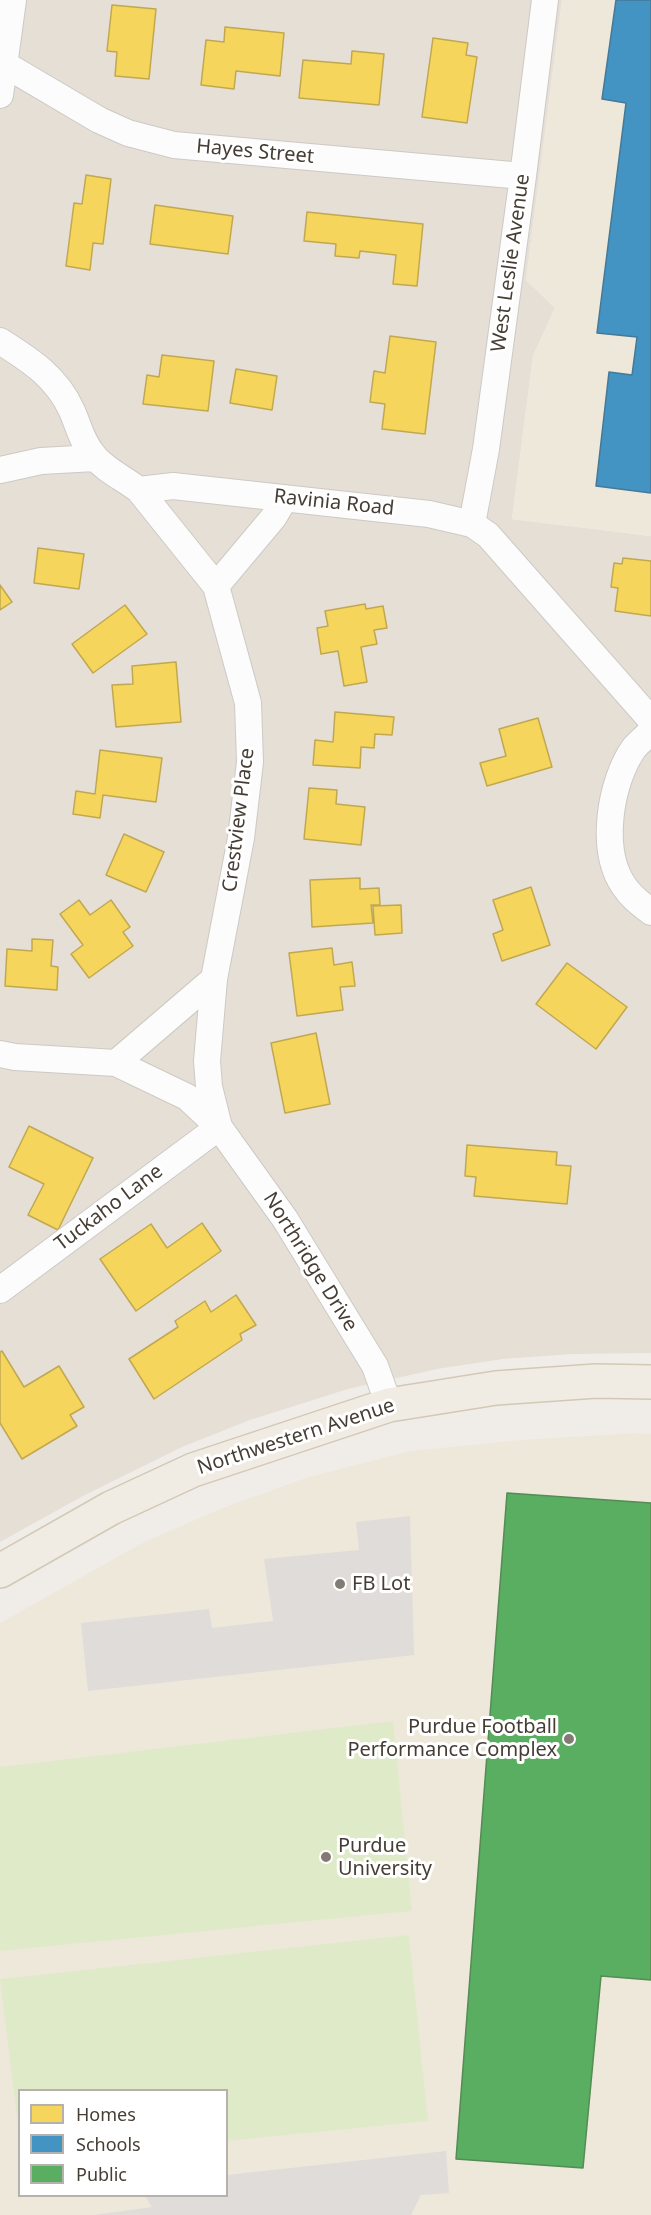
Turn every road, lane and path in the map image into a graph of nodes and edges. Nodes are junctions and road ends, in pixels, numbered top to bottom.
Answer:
1 (13, 0) edge
2 (545, 0) edge
3 (4, 64) junction
4 (0, 95) edge
5 (523, 176) junction
6 (0, 341) edge
7 (95, 458) junction
8 (0, 470) edge
9 (139, 490) junction
10 (285, 498) junction
11 (472, 524) junction
12 (216, 586) junction
13 (651, 720) edge
14 (651, 731) edge
15 (651, 912) edge
16 (214, 979) junction
17 (0, 1054) edge
18 (116, 1063) junction
19 (219, 1127) junction
20 (0, 1290) edge
21 (651, 1382) edge
22 (389, 1405) junction
23 (0, 1571) edge

1 - 3 street
2 - 5 street, West Leslie Avenue
3 - 4 street
3 - 5 street, Hayes Street
5 - 11 street, West Leslie Avenue
6 - 7 street
7 - 8 street
7 - 9 street
9 - 10 street, Ravinia Road
9 - 12 street, Crestview Place
10 - 11 street, Ravinia Road
10 - 12 street
11 - 13 street, Ravinia Road
12 - 16 street, Crestview Place
14 - 15 street
16 - 18 street
16 - 19 street, Northridge Drive
17 - 18 street, Northridge Drive
18 - 19 street, Northridge Drive
19 - 20 street, Tuckaho Lane
19 - 22 street, Northridge Drive
21 - 22 main road, Northwestern Avenue
22 - 23 main road, Northwestern Avenue

